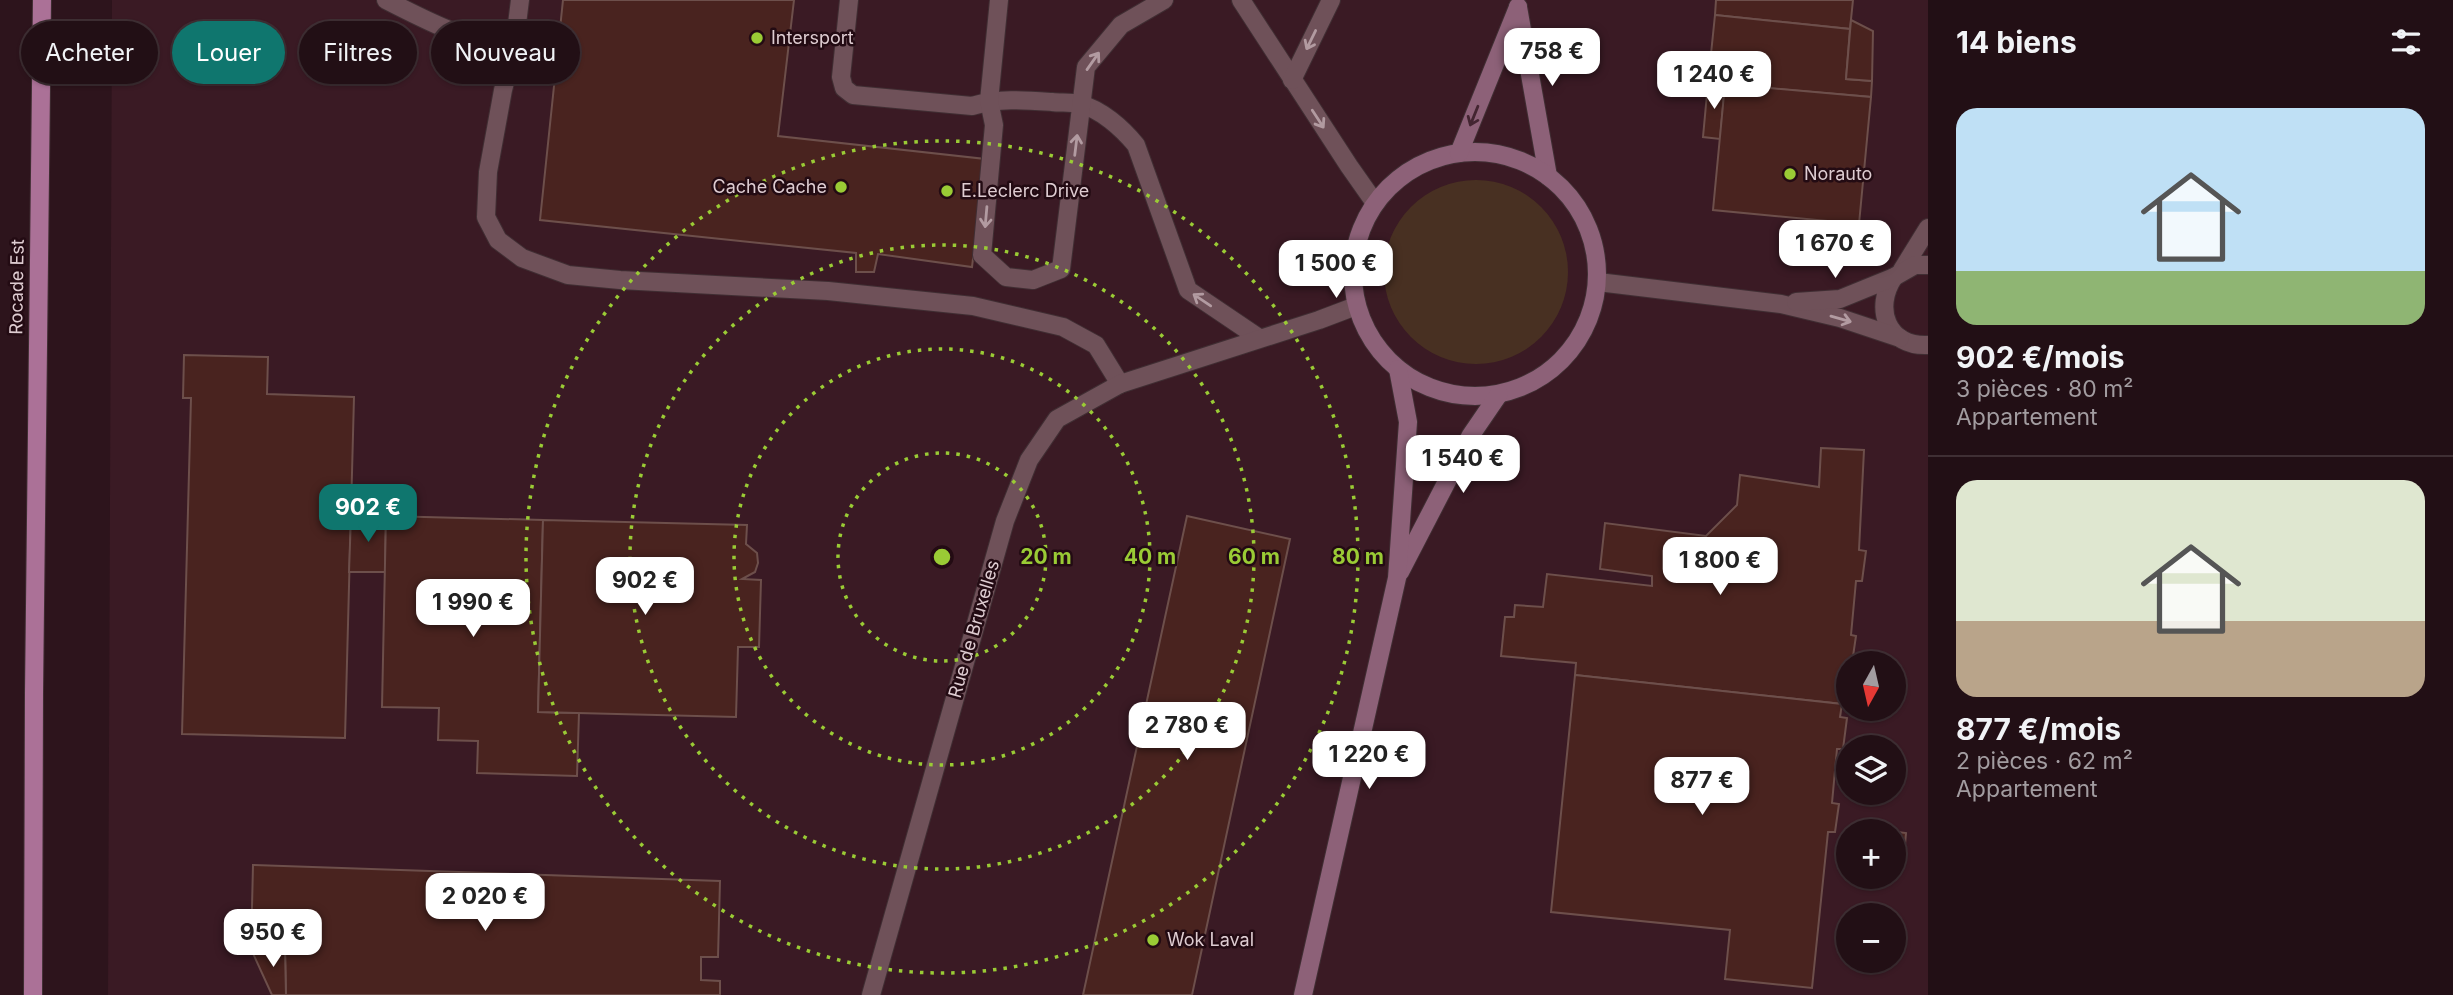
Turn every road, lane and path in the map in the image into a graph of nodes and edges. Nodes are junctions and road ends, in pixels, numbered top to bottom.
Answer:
1 (42, 0) edge
2 (386, 0) edge
3 (520, 0) edge
4 (849, 0) edge
5 (999, 0) edge
6 (1164, 0) edge
7 (1241, 0) edge
8 (1331, 0) edge
9 (1519, 4) edge
10 (517, 21) edge
11 (431, 23) edge
12 (1292, 80) junction
13 (505, 84) edge
14 (989, 101) junction
15 (1080, 104) junction
16 (1459, 153) junction
17 (1548, 176) junction
18 (1375, 203) junction
19 (1928, 228) edge
20 (1928, 265) edge
21 (1898, 274) junction
22 (1598, 282) junction
23 (1781, 304) junction
24 (1356, 306) junction
25 (1259, 338) junction
26 (1900, 338) junction
27 (1928, 345) edge
28 (1398, 369) junction
29 (1120, 384) junction
30 (1499, 394) junction
31 (1397, 578) junction
32 (33, 995) edge
33 (871, 995) edge
34 (1303, 995) edge

1 - 32 main road, Rocade Est
2 - 11 street
3 - 10 street
4 - 14 street
5 - 14 street
15 -> 6 street
7 - 12 street
8 -> 12 street
9 -> 16 street
9 - 17 street
12 -> 18 street
13 - 29 street
14 - 15 street
14 -> 15 street
25 -> 15 street
16 - 17 street
16 - 18 street
17 - 22 street
18 - 24 street
19 - 21 street
20 - 21 street
21 - 23 street
21 - 26 street
22 - 23 street
22 - 30 street
23 -> 26 street
24 - 25 street, Rue de Bruxelles
24 - 28 street
25 - 29 street, Rue de Bruxelles
26 - 27 street
28 - 30 street
28 - 31 street
29 - 33 street, Rue de Bruxelles
30 - 31 street
31 - 34 street

